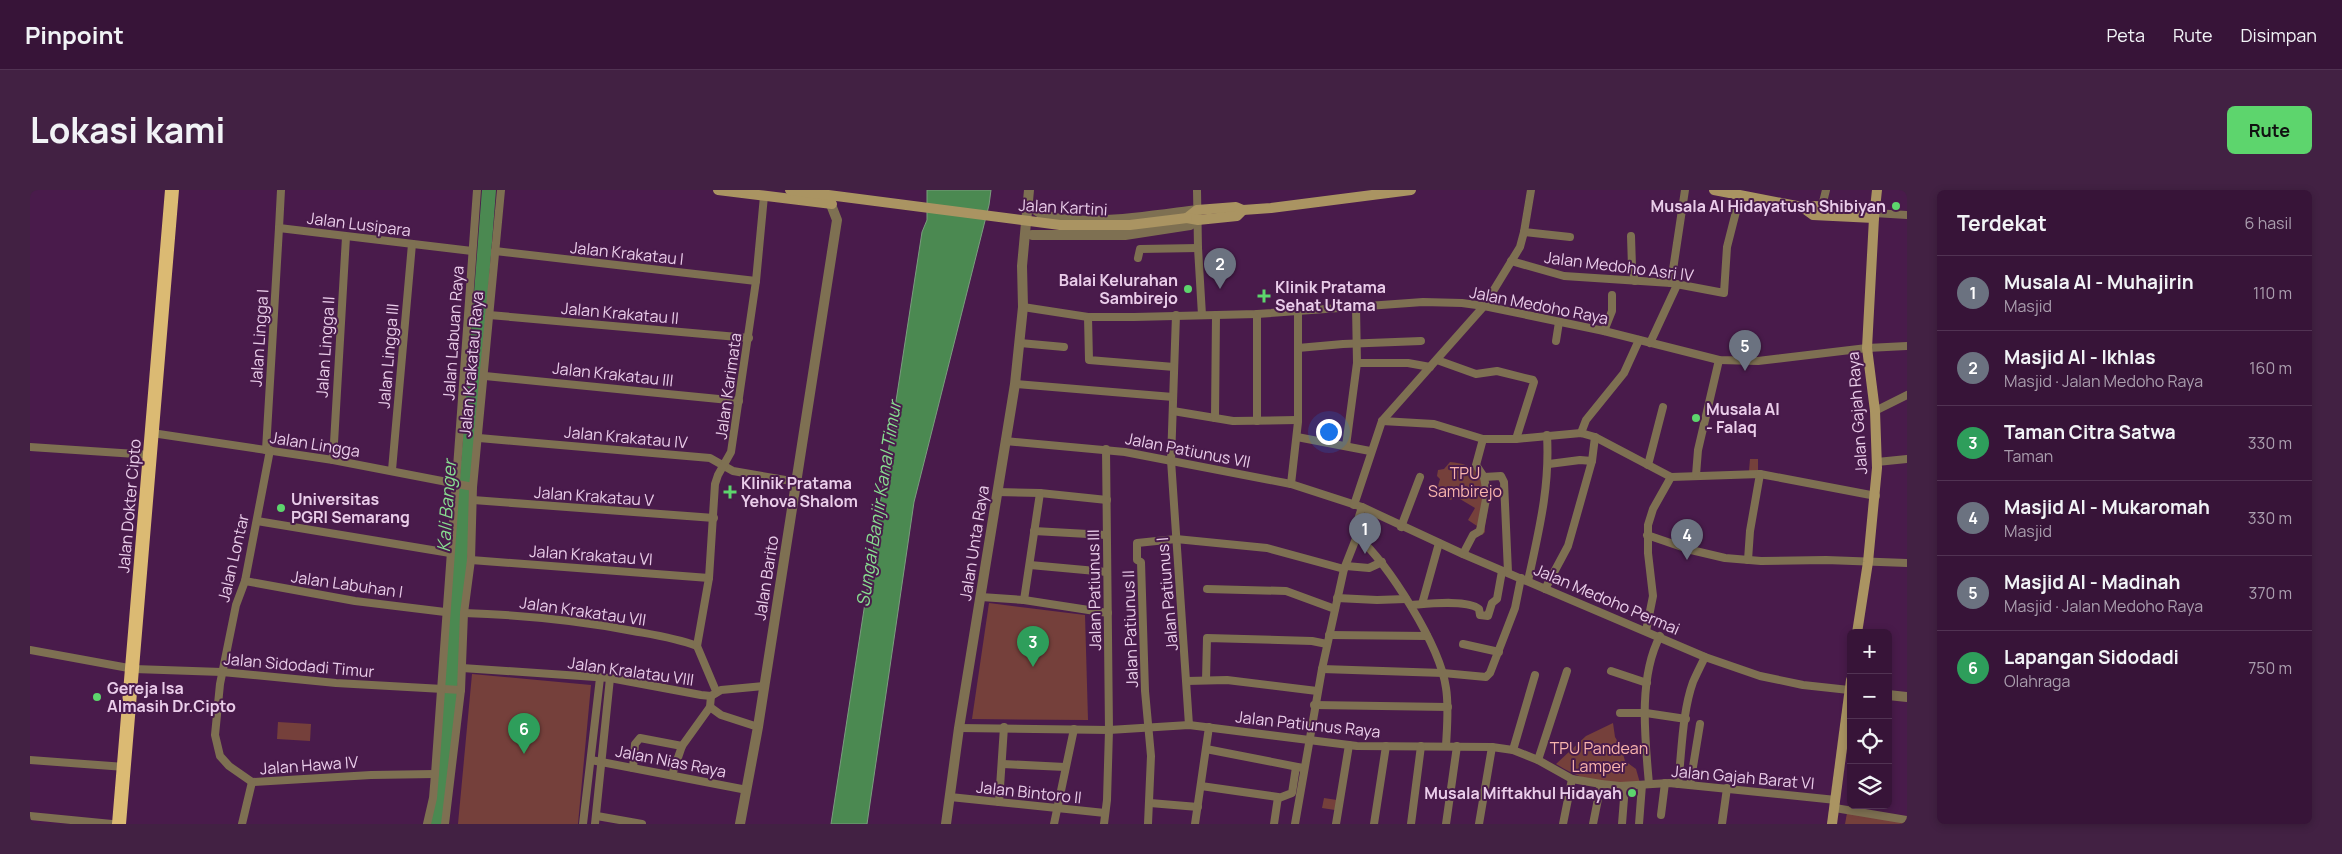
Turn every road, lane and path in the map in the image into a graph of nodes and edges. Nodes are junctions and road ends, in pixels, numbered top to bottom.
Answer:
1 (172, 190) edge
2 (282, 190) edge
3 (476, 190) edge
4 (501, 190) edge
5 (718, 190) edge
6 (790, 190) edge
7 (823, 190) edge
8 (1197, 190) edge
9 (1411, 190) edge
10 (1531, 190) edge
11 (1685, 190) edge
12 (1714, 190) edge
13 (1826, 190) edge
14 (1877, 190) edge
15 (1030, 195) edge
16 (764, 196) junction
17 (1740, 196) junction
18 (832, 204) junction
19 (1822, 206) junction
20 (1802, 207) junction
21 (1036, 210) junction
22 (1874, 213) junction
23 (1197, 215) junction
24 (1907, 215) edge
25 (279, 228) junction
26 (1524, 232) junction
27 (1631, 236) dead end
28 (346, 237) junction
29 (1570, 237) dead end
30 (1028, 238) junction
31 (412, 244) junction
32 (1198, 248) junction
33 (495, 251) junction
34 (472, 252) junction
35 (1138, 258) dead end
36 (1511, 261) junction
37 (756, 280) junction
38 (1635, 281) junction
39 (1674, 284) junction
40 (1612, 295) dead end
41 (1356, 306) junction
42 (1484, 306) junction
43 (1023, 307) junction
44 (1298, 311) junction
45 (1257, 314) junction
46 (489, 315) junction
47 (1176, 315) junction
48 (1202, 315) junction
49 (1216, 315) junction
50 (1088, 317) junction
51 (1559, 322) junction
52 (1604, 331) junction
53 (749, 338) junction
54 (1421, 340) dead end
55 (1639, 340) junction
56 (1556, 342) dead end
57 (1020, 343) junction
58 (1357, 343) junction
59 (1650, 343) junction
60 (1907, 346) edge
61 (1064, 347) dead end
62 (1298, 348) junction
63 (1867, 348) junction
64 (1437, 360) junction
65 (1719, 360) junction
66 (1358, 363) junction
67 (1174, 367) junction
68 (1430, 367) junction
69 (485, 376) junction
70 (1015, 384) junction
71 (1907, 395) edge
72 (1173, 397) junction
73 (739, 401) junction
74 (1663, 407) dead end
75 (1173, 411) junction
76 (1875, 411) junction
77 (1215, 418) junction
78 (1257, 420) junction
79 (1297, 420) junction
80 (1382, 421) junction
81 (1580, 433) junction
82 (152, 434) junction
83 (1547, 435) junction
84 (1297, 436) junction
85 (1595, 437) junction
86 (479, 438) junction
87 (1516, 438) junction
88 (1483, 439) junction
89 (1005, 441) junction
90 (1346, 446) junction
91 (30, 447) edge
92 (268, 450) junction
93 (1106, 450) junction
94 (1370, 451) junction
95 (151, 454) junction
96 (1907, 459) edge
97 (332, 460) junction
98 (1171, 460) junction
99 (1592, 461) junction
100 (1877, 462) junction
101 (724, 464) junction
102 (1548, 464) junction
103 (1648, 465) junction
104 (392, 470) junction
105 (1760, 474) junction
106 (1696, 475) junction
107 (1420, 477) dead end
108 (1484, 477) junction
109 (1671, 477) junction
110 (797, 482) junction
111 (1291, 484) junction
112 (457, 485) junction
113 (472, 487) junction
114 (997, 492) junction
115 (1040, 493) junction
116 (1876, 496) junction
117 (473, 500) junction
118 (1107, 500) junction
119 (1358, 506) junction
120 (714, 518) junction
121 (257, 521) junction
122 (1401, 527) junction
123 (1034, 531) junction
124 (1106, 535) junction
125 (1648, 535) junction
126 (1357, 536) junction
127 (1176, 538) junction
128 (1439, 543) junction
129 (450, 553) junction
130 (1463, 554) junction
131 (471, 560) junction
132 (1748, 560) junction
133 (1382, 562) junction
134 (1868, 562) junction
135 (1907, 563) edge
136 (1030, 565) junction
137 (1345, 568) junction
138 (1107, 572) junction
139 (1505, 572) junction
140 (709, 578) junction
141 (245, 580) junction
142 (1524, 580) junction
143 (1545, 588) junction
144 (1207, 589) dead end
145 (981, 597) junction
146 (1337, 598) junction
147 (1024, 600) junction
148 (1408, 602) junction
149 (1422, 604) junction
150 (1335, 609) junction
151 (445, 612) junction
152 (464, 613) junction
153 (1108, 613) junction
154 (1858, 629) edge
155 (1646, 631) junction
156 (1329, 635) junction
157 (1427, 636) junction
158 (1660, 636) junction
159 (1327, 644) junction
160 (1463, 644) dead end
161 (697, 646) junction
162 (30, 650) edge
163 (1499, 652) junction
164 (1705, 657) junction
165 (462, 668) junction
166 (134, 669) junction
167 (1322, 669) junction
168 (1567, 671) dead end
169 (1611, 671) dead end
170 (222, 672) junction
171 (1443, 673) junction
172 (1535, 675) dead end
173 (600, 678) junction
174 (610, 678) junction
175 (1206, 680) junction
176 (1187, 681) junction
177 (1647, 683) junction
178 (764, 686) junction
179 (1847, 687) edge
180 (442, 688) junction
181 (460, 690) junction
182 (1317, 691) junction
183 (714, 693) junction
184 (1892, 695) edge
185 (1907, 697) edge
186 (1314, 705) junction
187 (710, 707) junction
188 (1448, 707) junction
189 (1847, 712) edge
190 (1620, 713) dead end
191 (1646, 713) junction
192 (1686, 718) junction
193 (1700, 724) dead end
194 (1189, 725) junction
195 (758, 726) junction
196 (1004, 727) junction
197 (1147, 727) junction
198 (1209, 727) junction
199 (959, 728) junction
200 (1074, 729) junction
201 (1109, 730) junction
202 (1308, 740) junction
203 (1349, 745) junction
204 (682, 746) junction
205 (1386, 746) junction
206 (1421, 746) junction
207 (1446, 746) junction
208 (1457, 746) junction
209 (1492, 747) junction
210 (1206, 749) junction
211 (1509, 749) junction
212 (30, 760) edge
213 (591, 760) junction
214 (1538, 760) junction
215 (602, 762) junction
216 (1003, 764) junction
217 (125, 767) junction
218 (1065, 767) junction
219 (1300, 767) junction
220 (633, 768) junction
221 (435, 774) junction
222 (672, 775) junction
223 (1572, 778) junction
224 (252, 782) junction
225 (1665, 783) junction
226 (1601, 784) junction
227 (1645, 784) junction
228 (1678, 784) junction
229 (1690, 785) junction
230 (1201, 786) junction
231 (1625, 786) junction
232 (1727, 788) junction
233 (747, 790) junction
234 (950, 798) junction
235 (1279, 798) junction
236 (1000, 802) junction
237 (1150, 803) junction
238 (1836, 804) junction
239 (1198, 807) junction
240 (1056, 808) junction
241 (1105, 813) junction
242 (30, 816) edge
243 (1661, 816) dead end
244 (596, 820) edge
245 (1907, 820) edge
246 (112, 824) edge
247 (119, 824) edge
248 (242, 824) edge
249 (426, 824) edge
250 (445, 824) edge
251 (583, 824) edge
252 (642, 824) edge
253 (740, 824) edge
254 (946, 824) edge
255 (1054, 824) edge
256 (1104, 824) edge
257 (1148, 824) edge
258 (1195, 824) edge
259 (1274, 824) edge
260 (1295, 824) edge
261 (1336, 824) edge
262 (1374, 824) edge
263 (1410, 824) edge
264 (1446, 824) edge
265 (1479, 824) edge
266 (1563, 824) edge
267 (1593, 824) edge
268 (1622, 824) edge
269 (1640, 824) edge
270 (1722, 824) edge
271 (1832, 824) edge

1 - 82 highway, Jalan Dokter Cipto
2 - 25 street
3 - 34 street, Jalan Labuan Raya
4 - 33 street, Jalan Krakatau Raya
5 - 16 main road
6 - 23 main road, Jalan Kartini, bridge
7 - 18 street, Jalan Barito
8 - 23 street
9 - 23 main road, Jalan Kartini
10 - 26 street
11 - 39 street
12 - 17 main road
13 - 19 street
14 - 22 main road, Jalan Gajah Raya
15 - 21 street
15 - 30 street
16 - 18 main road
16 - 37 street, Jalan Karimata
17 - 20 main road
17 - 39 street, Jalan Medoho Asri IV
18 - 110 street, Jalan Barito
19 - 20 main road
19 - 22 main road
20 - 22 main road
21 - 23 street
21 - 30 street
22 - 24 street
22 - 63 main road, Jalan Gajah Raya
23 - 30 street
23 - 32 street
25 - 28 street, Jalan Lusipara
25 - 92 street, Jalan Lingga I
26 - 29 street
26 - 36 street
27 - 38 street
28 - 31 street, Jalan Lusipara
28 - 97 street, Jalan Lingga II
30 - 43 street, Jalan Unta Raya
31 - 34 street, Jalan Lusipara
31 - 104 street, Jalan Lingga III
32 - 35 street
32 - 48 street
33 - 37 street, Jalan Krakatau I
33 - 46 street, Jalan Krakatau Raya
34 - 112 street, Jalan Labuan Raya
36 - 38 street, Jalan Medoho Asri IV
36 - 42 street
37 - 53 street, Jalan Karimata
38 - 39 street, Jalan Medoho Asri IV
39 - 59 street
40 - 52 street
41 - 42 street, Jalan Medoho Raya
41 - 44 street, Jalan Medoho Raya
41 - 58 street
42 - 51 street, Jalan Medoho Raya
42 - 64 street
43 - 50 street, Jalan Medoho Raya
43 - 57 street, Jalan Unta Raya
44 - 45 street, Jalan Medoho Raya
44 - 62 street
45 - 49 street, Jalan Medoho Raya
45 - 78 street
46 - 53 street, Jalan Krakatau II
46 - 69 street, Jalan Krakatau Raya
47 - 48 street, Jalan Medoho Raya
47 - 50 street, Jalan Medoho Raya
47 - 67 street, Jalan Patiunus I
48 - 49 street, Jalan Medoho Raya
49 - 77 street
50 - 67 street
51 - 52 street, Jalan Medoho Raya
51 - 56 street
52 - 55 street, Jalan Medoho Raya
53 - 73 street, Jalan Karimata
54 - 58 street
55 - 59 street, Jalan Medoho Raya
55 - 81 street
57 - 61 street
57 - 70 street, Jalan Unta Raya
58 - 62 street
58 - 66 street
59 - 65 street, Jalan Medoho Raya
60 - 63 street, Jalan Medoho Raya
62 - 79 street
63 - 65 street, Jalan Medoho Raya
63 - 76 main road, Jalan Gajah Raya
64 - 68 street
64 - 87 street
65 - 106 street
66 - 68 street
66 - 90 street
67 - 72 street, Jalan Patiunus I
68 - 80 street
69 - 73 street, Jalan Krakatau III
69 - 86 street, Jalan Krakatau Raya
70 - 72 street
70 - 89 street, Jalan Unta Raya
71 - 76 street
72 - 75 street, Jalan Patiunus I
73 - 101 street, Jalan Karimata
74 - 103 street
75 - 77 street
75 - 98 street, Jalan Patiunus I
76 - 100 main road, Jalan Gajah Raya
77 - 78 street
78 - 79 street
79 - 84 street
80 - 88 street
80 - 94 street
81 - 83 street
81 - 85 street
82 - 92 street, Jalan Lingga
82 - 95 highway, Jalan Dokter Cipto
83 - 87 street
83 - 102 street
84 - 90 street
84 - 111 street
85 - 99 street
85 - 103 street
86 - 101 street, Jalan Krakatau IV
86 - 113 street, Jalan Krakatau Raya
87 - 88 street
88 - 108 street
89 - 93 street, Jalan Patiunus VII
89 - 114 street, Jalan Unta Raya
90 - 94 street
91 - 95 street
92 - 97 street, Jalan Lingga
92 - 121 street, Jalan Lontar
93 - 98 street, Jalan Patiunus VII
93 - 118 street, Jalan Patiunus III
94 - 119 street
95 - 166 highway, Jalan Dokter Cipto
96 - 100 street
97 - 104 street, Jalan Lingga
98 - 111 street, Jalan Patiunus VII
98 - 127 street, Jalan Patiunus I
99 - 102 street
99 - 143 street
100 - 116 main road, Jalan Gajah Raya
101 - 110 street, Jalan Krakatau IV
101 - 120 street, Jalan Karimata
102 - 142 street
103 - 109 street
104 - 112 street, Jalan Lingga
105 - 106 street
105 - 116 street
105 - 132 street
106 - 109 street
107 - 122 street
108 - 130 street
108 - 139 street
109 - 125 street
110 - 178 street, Jalan Barito
111 - 119 street, Jalan Patiunus VII
112 - 113 street, Jalan Lingga
112 - 129 street, Jalan Labuan Raya
113 - 117 street, Jalan Krakatau Raya
114 - 115 street
114 - 145 street, Jalan Unta Raya
115 - 118 street
115 - 123 street
116 - 134 main road, Jalan Gajah Raya
117 - 120 street, Jalan Krakatau V
117 - 131 street, Jalan Krakatau Raya
118 - 124 street, Jalan Patiunus III
119 - 122 street, Jalan Medoho Permai
119 - 126 street
120 - 140 street, Jalan Karimata
121 - 129 street
121 - 141 street, Jalan Lontar
122 - 128 street, Jalan Medoho Permai
123 - 124 street
123 - 136 street
124 - 138 street, Jalan Patiunus III
125 - 132 street
125 - 155 street
126 - 133 street
126 - 137 street
127 - 137 street
127 - 176 street, Jalan Patiunus I
127 - 197 street, Jalan Patiunus II
128 - 130 street, Jalan Medoho Permai
128 - 149 street
129 - 151 street, Jalan Labuan Raya
130 - 139 street, Jalan Medoho Permai
131 - 140 street, Jalan Krakatau VI
131 - 152 street, Jalan Krakatau Raya
132 - 134 street
133 - 137 street
133 - 148 street
134 - 135 street
134 - 154 main road, Jalan Gajah Raya
136 - 138 street
136 - 147 street
137 - 146 street
138 - 153 street, Jalan Patiunus III
139 - 142 street, Jalan Medoho Permai
139 - 149 street
140 - 161 street, Jalan Karimata
141 - 151 street, Jalan Labuhan I
141 - 170 street, Jalan Lontar
142 - 143 street, Jalan Medoho Permai
142 - 163 street
143 - 155 street, Jalan Medoho Permai
144 - 150 street
145 - 147 street
145 - 199 street, Jalan Unta Raya
146 - 148 street
146 - 150 street
147 - 153 street
148 - 149 street
148 - 157 street
150 - 156 street
151 - 180 street, Jalan Labuan Raya
152 - 161 street, Jalan Krakatau VII
152 - 165 street, Jalan Krakatau Raya
153 - 201 street, Jalan Patiunus III
155 - 158 street, Jalan Medoho Permai
156 - 157 street
156 - 159 street
157 - 171 street
158 - 164 street, Jalan Medoho Permai
158 - 177 street
159 - 167 street
159 - 175 street
160 - 163 street
161 - 183 street
162 - 166 street, Jalan Sidodadi Timur
163 - 171 street
164 - 179 street, Jalan Medoho Permai
164 - 192 street
165 - 173 street, Jalan Kralatau VIII
165 - 181 street, Jalan Krakatau Raya
166 - 170 street, Jalan Sidodadi Timur
166 - 217 highway, Jalan Dokter Cipto
167 - 171 street
167 - 182 street
168 - 214 street
169 - 177 street
170 - 180 street, Jalan Sidodadi Timur
170 - 224 street, Jalan Hawa IV
171 - 188 street
172 - 211 street
173 - 174 street, Jalan Kralatau VIII
173 - 213 street
174 - 183 street, Jalan Kralatau VIII
174 - 215 street
175 - 176 street
175 - 182 street
176 - 194 street, Jalan Patiunus I
177 - 191 street
178 - 183 street, Jalan Kralatau VIII
178 - 195 street, Jalan Barito
180 - 181 street, Jalan Sidodadi Timur
180 - 221 street, Jalan Labuan Raya
181 - 250 street, Jalan Krakatau Raya
182 - 186 street
183 - 187 street
184 - 185 street
186 - 188 street
186 - 202 street
187 - 195 street
187 - 204 street
188 - 207 street
189 - 238 main road
190 - 191 street
191 - 192 street
191 - 227 street
192 - 228 street
193 - 229 street
194 - 197 street, Jalan Patiunus Raya
194 - 198 street, Jalan Patiunus Raya
195 - 233 street, Jalan Barito
196 - 199 street, Jalan Patiunus Raya
196 - 200 street, Jalan Patiunus Raya
196 - 216 street
197 - 201 street, Jalan Patiunus Raya
197 - 237 street
198 - 202 street, Jalan Patiunus Raya
198 - 210 street
199 - 234 street, Jalan Unta Raya
200 - 201 street, Jalan Patiunus Raya
200 - 218 street
201 - 241 street
202 - 203 street, Jalan Patiunus Raya
202 - 219 street
203 - 205 street, Jalan Patiunus Raya
203 - 261 street
204 - 220 street
204 - 222 street
205 - 206 street, Jalan Patiunus Raya
205 - 262 street
206 - 207 street, Jalan Patiunus Raya
206 - 263 street
207 - 208 street, Jalan Patiunus Raya
208 - 209 street, Jalan Patiunus Raya
208 - 264 street
209 - 211 street, Jalan Patiunus Raya
209 - 265 street
210 - 219 street
210 - 230 street
211 - 214 street, Jalan Gajah Barat VI
212 - 217 street
213 - 215 street, Jalan Nias Raya
213 - 251 street
214 - 223 street, Jalan Gajah Barat VI
215 - 220 street, Jalan Nias Raya
215 - 244 street
216 - 218 street
216 - 236 street
217 - 247 highway, Jalan Dokter Cipto
218 - 240 street
219 - 235 street
219 - 260 street
220 - 222 street, Jalan Nias Raya
221 - 224 street, Jalan Hawa IV
221 - 249 street, Jalan Labuan Raya
222 - 233 street, Jalan Nias Raya
223 - 226 street, Jalan Gajah Barat VI
223 - 266 street
224 - 248 street
225 - 227 street, Jalan Gajah Barat VI
225 - 228 street, Jalan Gajah Barat VI
225 - 243 street
226 - 231 street, Jalan Gajah Barat VI
226 - 267 street
227 - 231 street, Jalan Gajah Barat VI
227 - 269 street
228 - 229 street, Jalan Gajah Barat VI
229 - 232 street, Jalan Gajah Barat VI
230 - 235 street
230 - 239 street
231 - 268 street
232 - 238 street, Jalan Gajah Barat VI
232 - 270 street
233 - 253 street, Jalan Barito
234 - 236 street, Jalan Bintoro II
234 - 254 street, Jalan Unta Raya
235 - 259 street
236 - 240 street, Jalan Bintoro II
237 - 239 street
237 - 257 street
238 - 245 street, Jalan Gajah Barat VI
238 - 271 main road
239 - 258 street
240 - 241 street, Jalan Bintoro II
240 - 255 street
241 - 256 street
242 - 246 street
244 - 252 street

